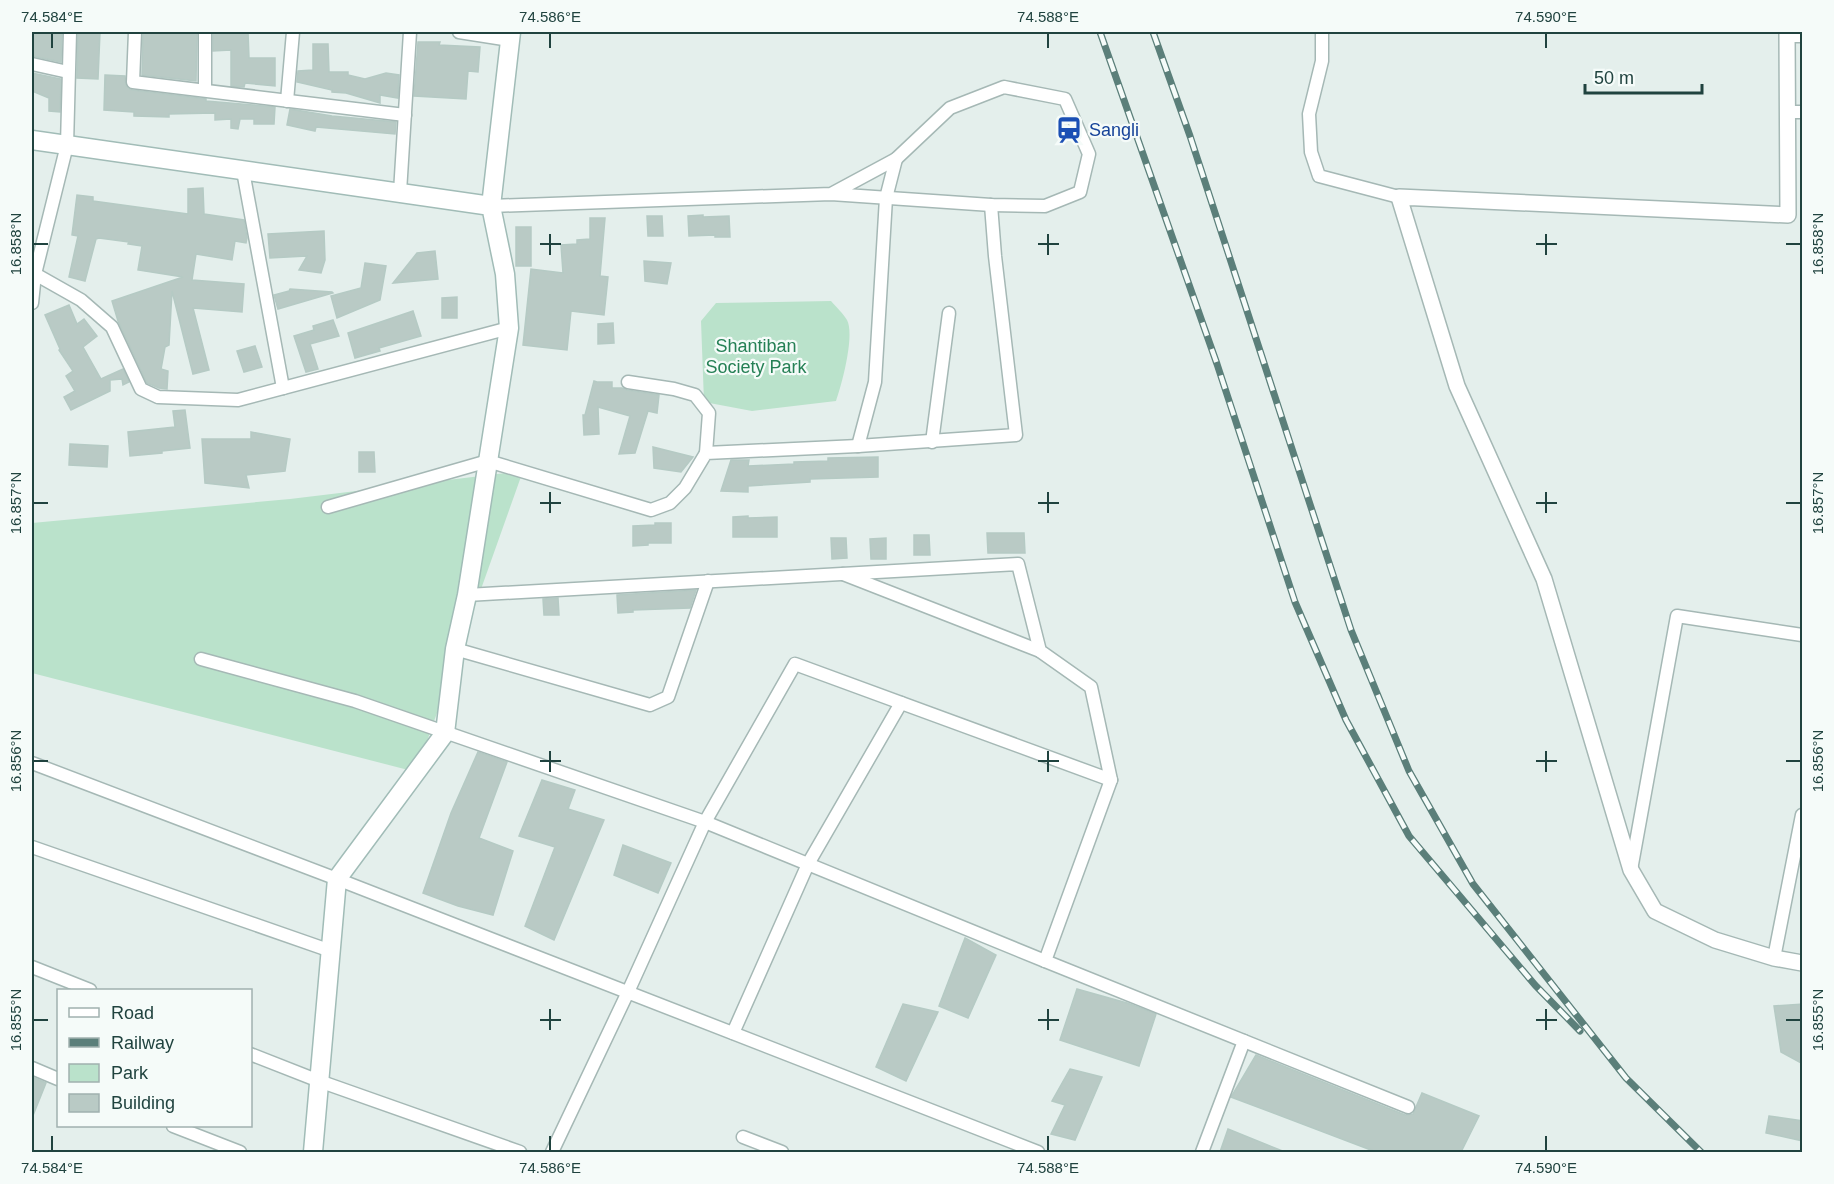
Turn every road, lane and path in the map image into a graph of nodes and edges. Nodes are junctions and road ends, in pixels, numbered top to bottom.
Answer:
1 (70, 32) edge
2 (135, 32) edge
3 (205, 32) edge
4 (293, 32) edge
5 (410, 32) edge
6 (459, 32) edge
7 (1322, 32) edge
8 (1786, 34) edge
9 (510, 36) edge
10 (1803, 36) edge
11 (32, 64) edge
12 (68, 72) junction
13 (205, 90) junction
14 (287, 101) junction
15 (1795, 112) edge
16 (405, 115) junction
17 (32, 140) edge
18 (67, 145) junction
19 (896, 159) junction
20 (243, 171) junction
21 (400, 192) junction
22 (831, 195) junction
23 (1399, 197) junction
24 (886, 198) junction
25 (991, 205) junction
26 (491, 206) junction
27 (1795, 215) edge
28 (35, 274) junction
29 (32, 303) edge
30 (949, 313) dead end
31 (509, 328) junction
32 (628, 382) dead end
33 (284, 388) junction
34 (932, 442) junction
35 (858, 446) junction
36 (706, 453) junction
37 (488, 461) junction
38 (328, 507) dead end
39 (839, 573) junction
40 (708, 581) junction
41 (467, 595) junction
42 (1803, 635) edge
43 (455, 649) junction
44 (1040, 651) junction
45 (201, 659) dead end
46 (902, 703) junction
47 (445, 733) junction
48 (32, 763) edge
49 (1111, 780) junction
50 (1803, 814) edge
51 (705, 822) junction
52 (32, 847) edge
53 (808, 864) junction
54 (1631, 870) junction
55 (338, 879) junction
56 (331, 951) junction
57 (1774, 958) junction
58 (1045, 961) junction
59 (1803, 963) edge
60 (32, 967) edge
61 (87, 989) edge
62 (628, 992) junction
63 (733, 1033) junction
64 (1244, 1041) junction
65 (252, 1055) edge
66 (32, 1068) edge
67 (57, 1079) edge
68 (319, 1081) junction
69 (1408, 1107) dead end
70 (178, 1127) edge
71 (743, 1137) dead end
72 (240, 1152) edge
73 (313, 1152) edge
74 (520, 1152) edge
75 (552, 1152) edge
76 (782, 1152) edge
77 (1038, 1152) edge
78 (1202, 1152) edge

1 - 12 street
2 - 13 street
3 - 13 street
4 - 14 street
5 - 16 street
6 - 9 street
7 - 23 street
8 - 10 street
8 - 15 street
9 - 26 main road
11 - 12 street
12 - 18 street
13 - 14 street
14 - 16 street
15 - 27 street
16 - 21 street
17 - 18 main road
18 - 20 main road
18 - 28 street
19 - 22 street
19 - 24 street
19 - 25 street
20 - 21 main road
20 - 33 street
21 - 26 main road
22 - 24 street
22 - 26 street
23 - 27 street
23 - 54 street
24 - 25 street
24 - 35 street
25 - 34 street
26 - 31 main road
28 - 29 street
28 - 33 street
30 - 34 street
31 - 33 street
31 - 37 main road
32 - 36 street
34 - 35 street
35 - 36 street
36 - 37 street
37 - 38 street
37 - 41 main road
39 - 40 street
39 - 44 street
39 - 44 street
40 - 41 street
40 - 43 street
41 - 43 main road
42 - 54 street
43 - 47 main road
44 - 49 street
45 - 47 street
46 - 49 street
46 - 51 street
46 - 53 street
47 - 51 street
47 - 55 main road
48 - 55 street
49 - 58 street
50 - 57 street
51 - 53 street
51 - 62 street
52 - 56 street
53 - 58 street
53 - 63 street
54 - 57 street
55 - 56 main road
55 - 62 street
56 - 68 main road
57 - 59 street
58 - 64 street
60 - 61 street
62 - 63 street
62 - 75 street
63 - 77 street
64 - 69 street
64 - 78 street
65 - 68 street
66 - 67 street
68 - 73 main road
68 - 74 street
70 - 72 street
71 - 76 street

